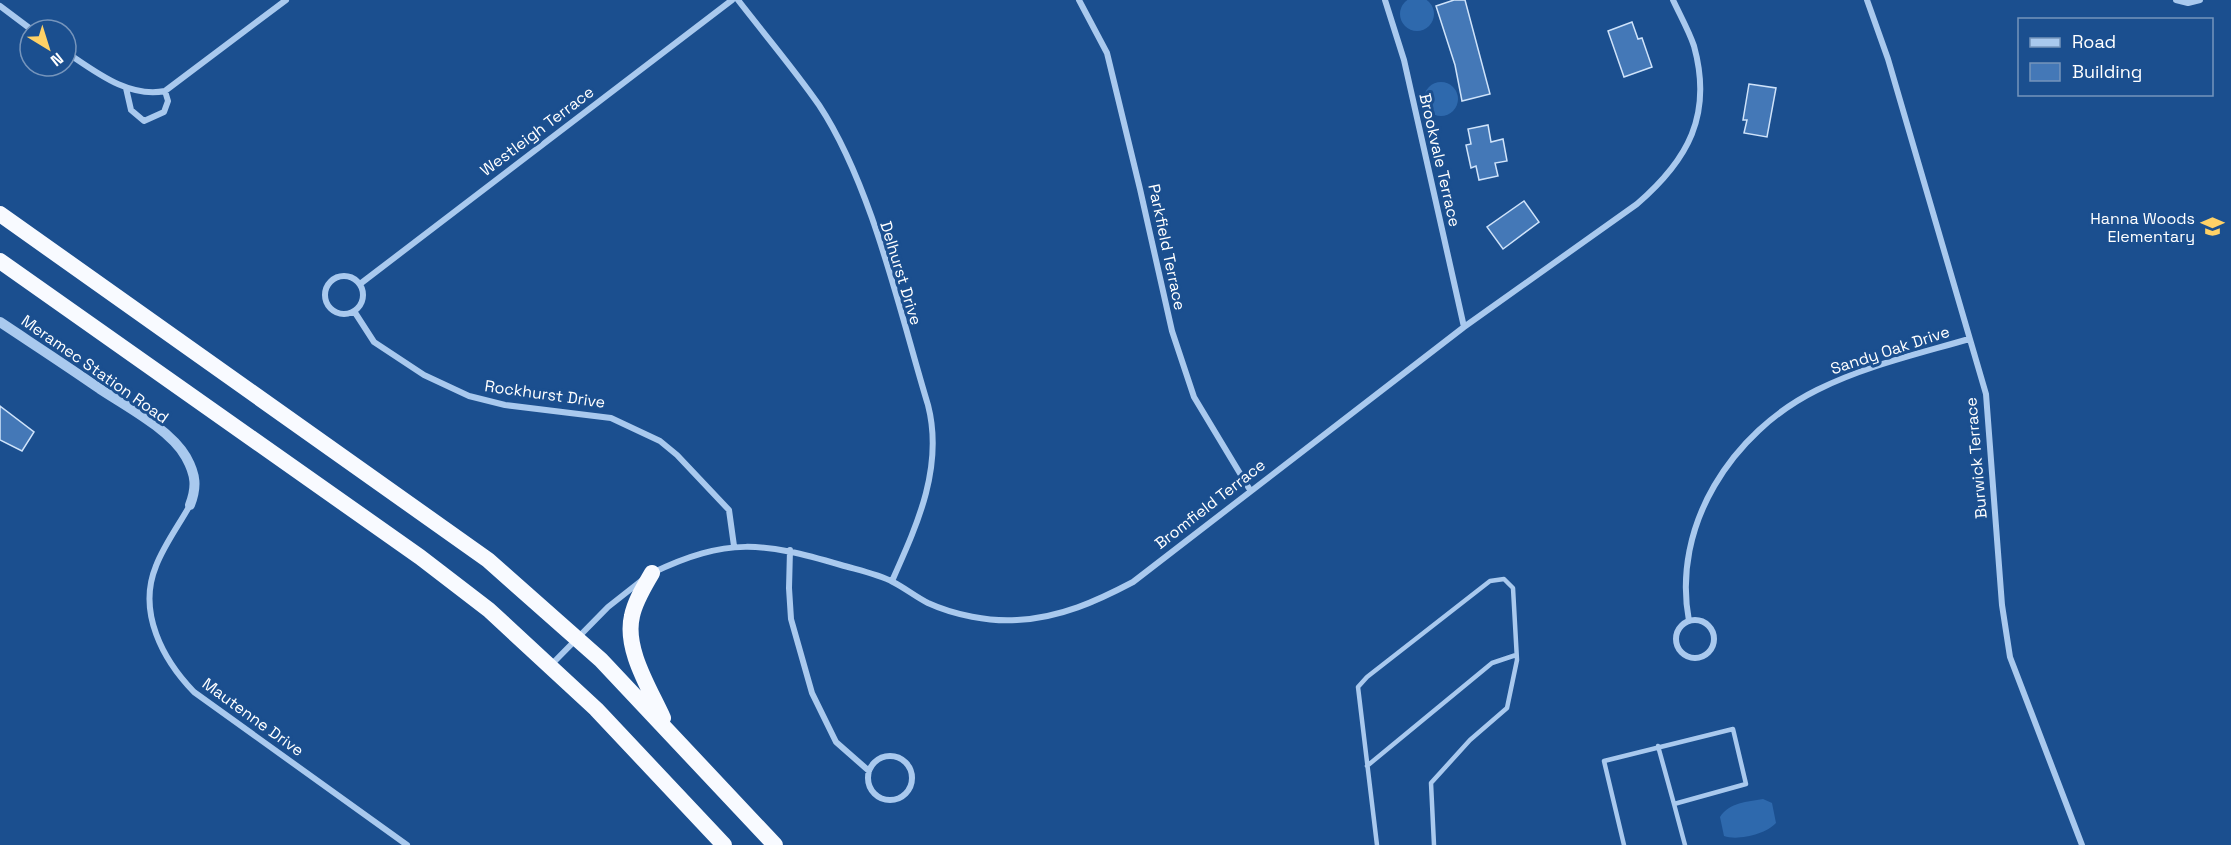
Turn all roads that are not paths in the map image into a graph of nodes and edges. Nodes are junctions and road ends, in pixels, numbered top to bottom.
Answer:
1 (286, 0) edge
2 (732, 0) edge
3 (738, 0) edge
4 (1079, 0) edge
5 (1385, 0) edge
6 (1673, 0) edge
7 (1866, 0) edge
8 (2176, 0) edge
9 (2200, 0) edge
10 (0, 6) edge
11 (18, 20) edge
12 (78, 59) edge
13 (126, 88) junction
14 (165, 91) junction
15 (0, 214) edge
16 (0, 261) edge
17 (360, 284) junction
18 (354, 311) junction
19 (0, 322) edge
20 (1464, 327) junction
21 (1969, 339) junction
22 (1250, 490) junction
23 (190, 506) joint
24 (734, 546) junction
25 (790, 550) junction
26 (652, 573) junction
27 (892, 581) junction
28 (1689, 621) junction
29 (577, 636) junction
30 (1516, 655) junction
31 (551, 665) junction
32 (668, 730) junction
33 (1658, 746) junction
34 (1366, 766) junction
35 (869, 771) junction
36 (1674, 804) junction
37 (407, 845) edge
38 (724, 845) edge
39 (775, 845) edge
40 (1377, 845) edge
41 (1434, 845) edge
42 (1624, 845) edge
43 (1685, 845) edge
44 (2082, 845) edge

1 - 14 street
2 - 17 street, Westleigh Terrace
3 - 27 street, Delhurst Drive
4 - 22 street, Parkfield Terrace
5 - 20 street, Brookvale Terrace
6 - 20 street, Bromfield Terrace
7 - 21 street, Burwick Terrace
8 - 9 street
10 - 11 street
12 - 13 street
13 - 14 street
13 - 14 street
15 - 29 highway
16 - 31 highway
17 - 18 street
17 - 18 street
18 - 24 street, Rockhurst Drive
19 - 23 street, Meramec Station Road
20 - 22 street, Bromfield Terrace
21 - 28 street, Sandy Oak Drive
21 - 44 street, Burwick Terrace
22 - 27 street, Bromfield Terrace
23 - 37 street, Mautenne Drive
24 - 25 street, Bromfield Terrace
24 - 26 street, Bromfield Terrace
25 - 27 street, Bromfield Terrace
25 - 35 street
26 - 29 street, Bromfield Terrace
26 - 32 highway
28 - 28 street
29 - 31 street, Bromfield Terrace
29 - 32 highway
30 - 34 lane
30 - 34 lane
30 - 41 lane
31 - 38 highway
32 - 39 highway
33 - 36 lane
33 - 36 lane
33 - 42 lane
34 - 40 lane
35 - 35 street
36 - 43 lane

